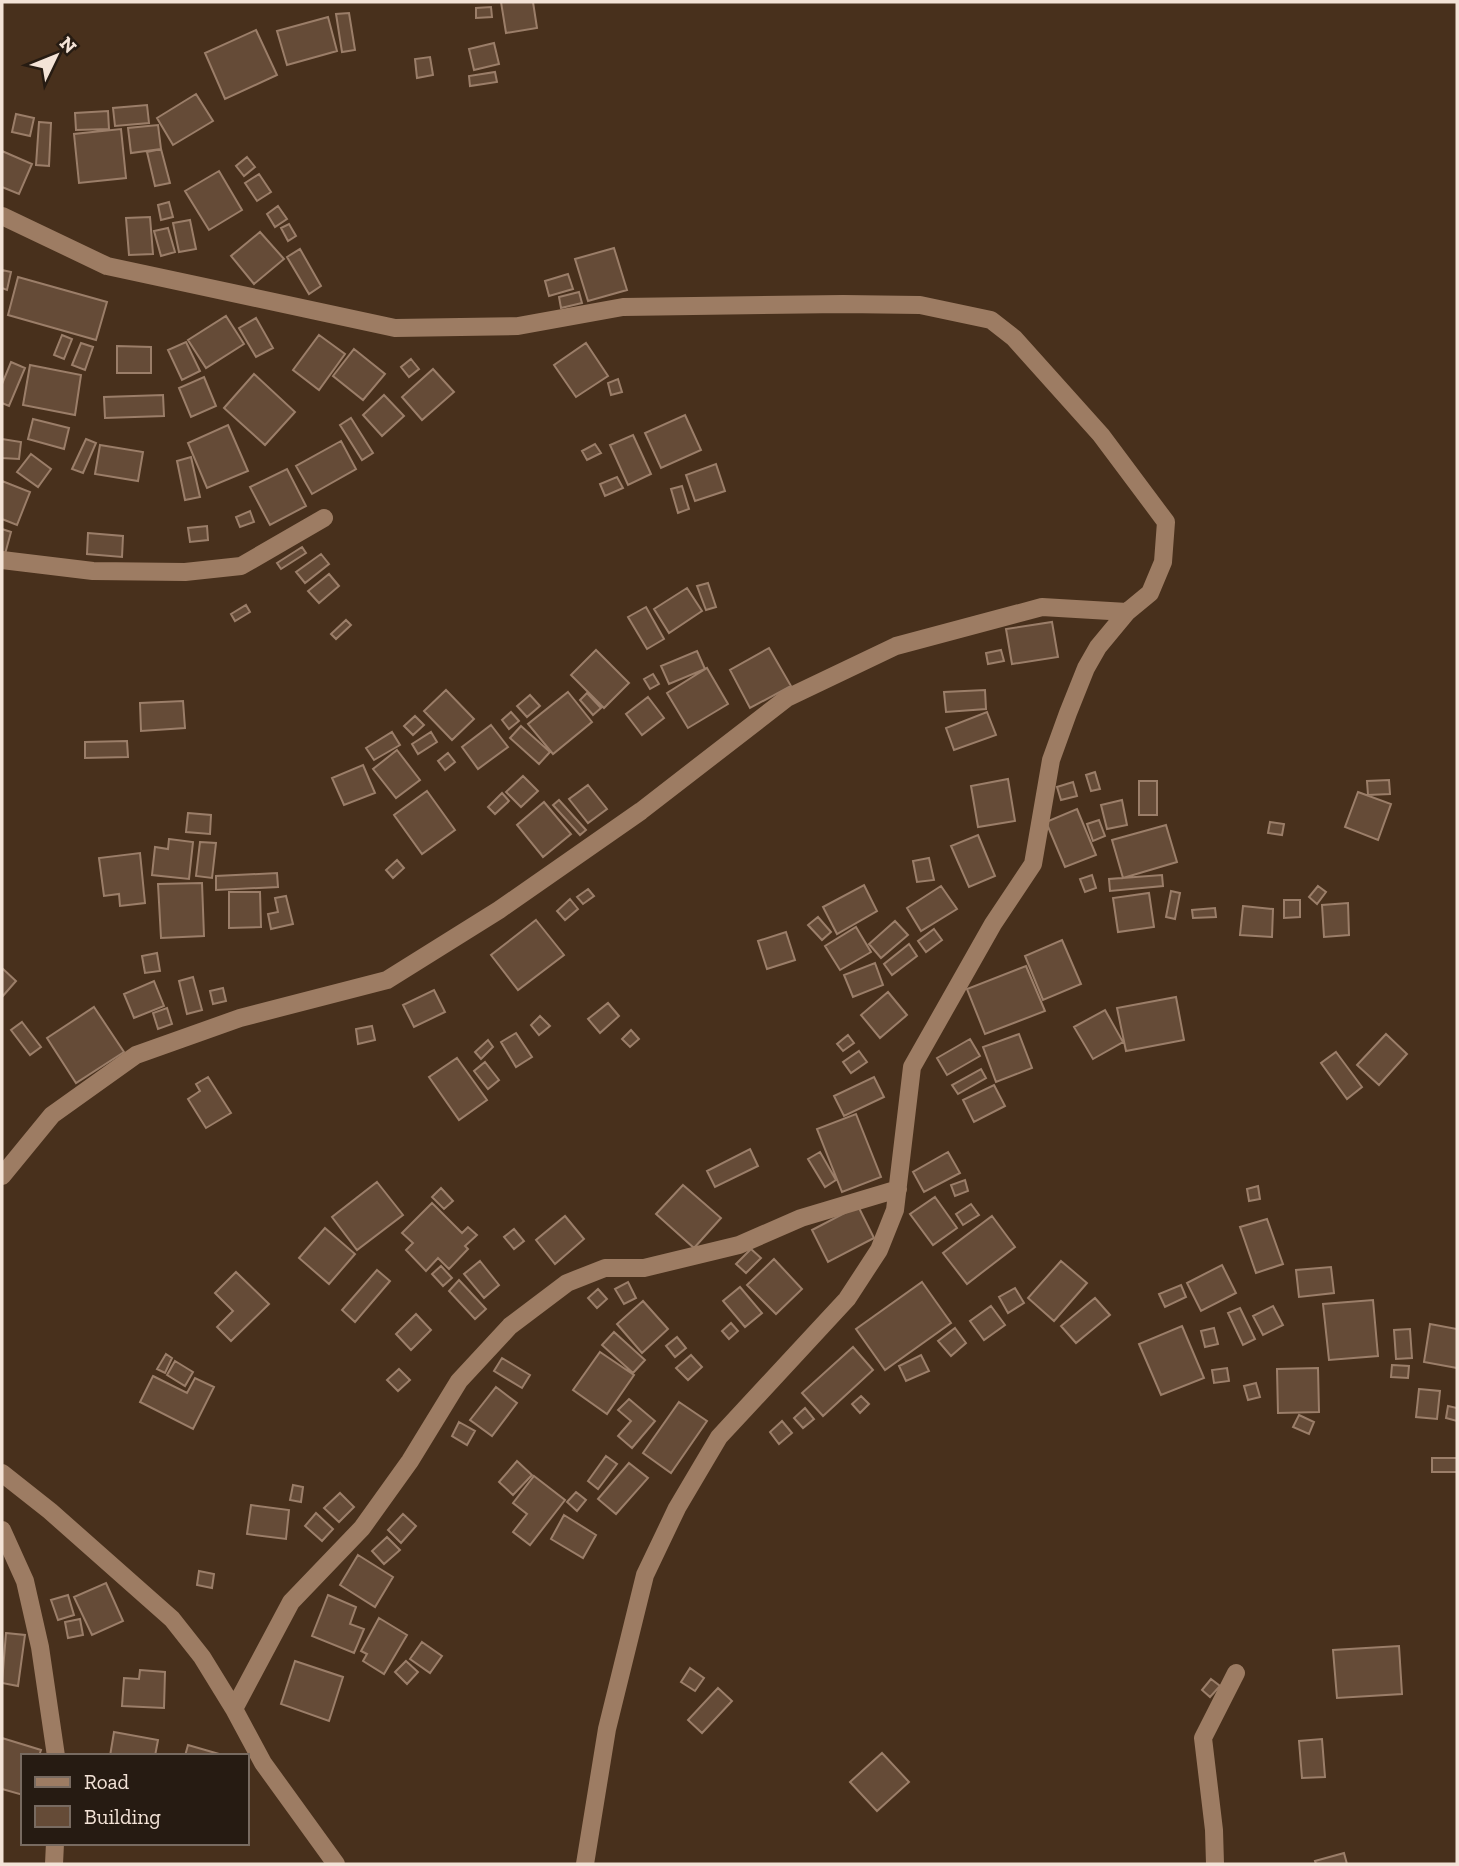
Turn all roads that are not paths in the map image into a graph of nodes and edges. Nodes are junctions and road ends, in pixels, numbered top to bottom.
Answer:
1 (2, 216) edge
2 (324, 518) dead end
3 (2, 561) edge
4 (1127, 612) junction
5 (2, 1175) edge
6 (898, 1189) junction
7 (2, 1473) edge
8 (2, 1530) edge
9 (1236, 1673) dead end
10 (234, 1709) junction
11 (56, 1754) edge
12 (55, 1845) edge
13 (54, 1864) edge
14 (336, 1864) edge
15 (585, 1864) edge
16 (1214, 1864) edge

1 - 4 street
2 - 3 street
4 - 5 street
4 - 6 street
6 - 10 street
6 - 15 street
7 - 10 street
8 - 11 street
9 - 16 street
10 - 14 street
12 - 13 street

